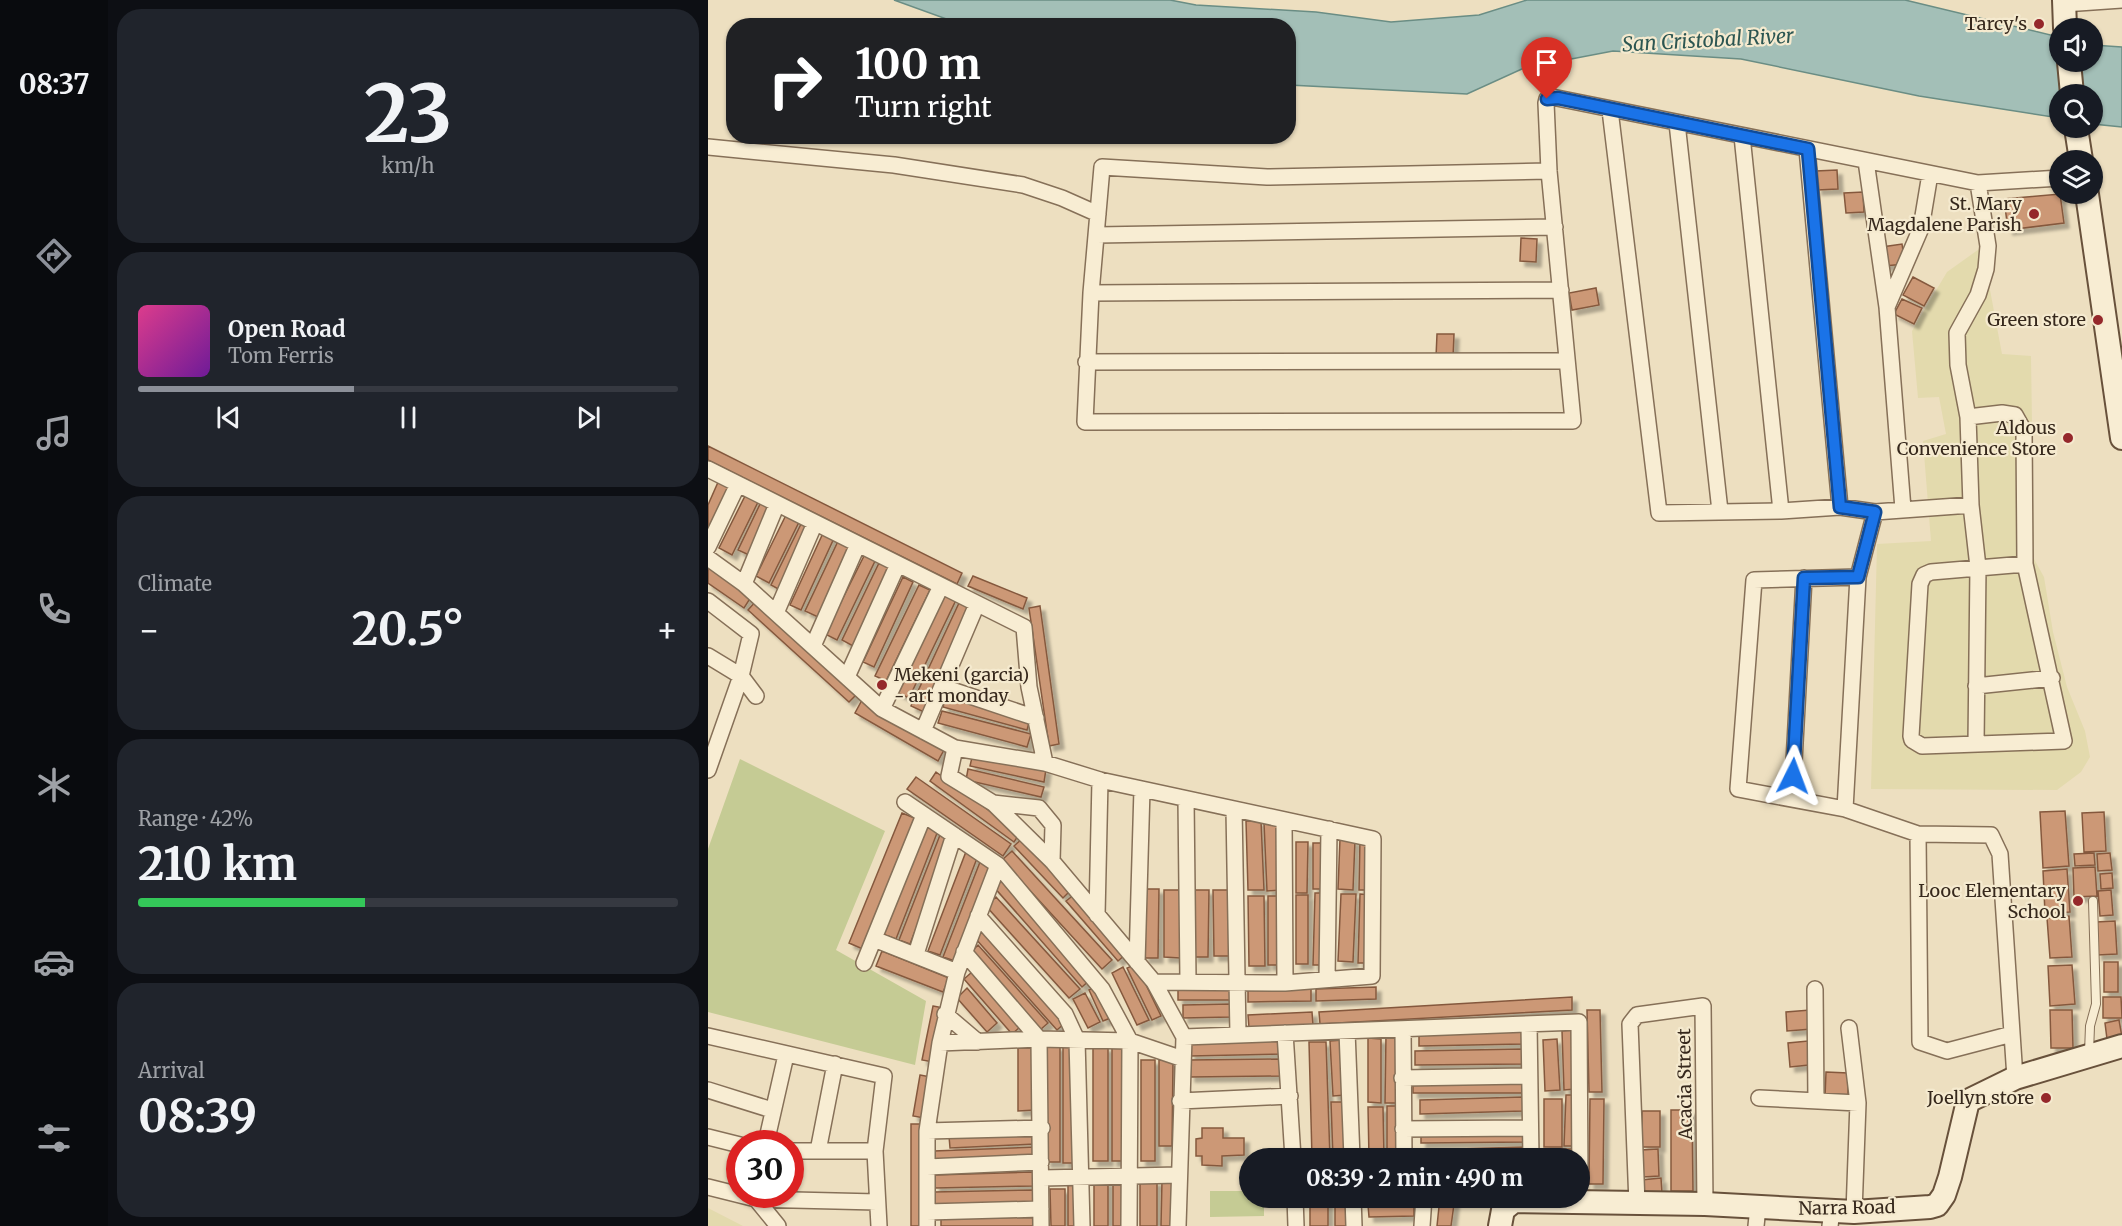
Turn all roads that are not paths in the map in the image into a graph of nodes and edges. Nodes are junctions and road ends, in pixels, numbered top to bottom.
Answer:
1 (2122, 0) edge
2 (2064, 2) edge
3 (2065, 18) edge
4 (1610, 110) junction
5 (1677, 123) junction
6 (1742, 136) junction
7 (708, 147) edge
8 (1808, 149) junction
9 (1866, 161) junction
10 (1549, 171) junction
11 (1929, 174) junction
12 (2049, 179) edge
13 (1978, 183) junction
14 (2089, 204) edge
15 (1098, 214) junction
16 (1555, 227) junction
17 (1098, 235) junction
18 (1561, 290) junction
19 (1091, 293) junction
20 (1887, 307) junction
21 (1086, 362) junction
22 (1567, 362) junction
23 (2120, 413) edge
24 (1968, 417) junction
25 (2122, 438) edge
26 (708, 469) edge
27 (738, 484) junction
28 (777, 504) junction
29 (1971, 505) junction
30 (1840, 507) junction
31 (1903, 509) junction
32 (1720, 511) junction
33 (1781, 511) junction
34 (1875, 512) junction
35 (815, 523) junction
36 (858, 544) junction
37 (708, 547) edge
38 (708, 558) edge
39 (898, 564) junction
40 (2025, 564) junction
41 (1978, 567) junction
42 (1858, 577) junction
43 (1804, 578) junction
44 (744, 584) junction
45 (941, 586) junction
46 (708, 601) edge
47 (977, 604) junction
48 (776, 613) junction
49 (813, 646) junction
50 (708, 656) edge
51 (741, 676) junction
52 (847, 676) junction
53 (2052, 678) junction
54 (1976, 686) junction
55 (943, 687) junction
56 (756, 696) dead end
57 (882, 709) junction
58 (1036, 718) junction
59 (923, 731) junction
60 (1976, 743) junction
61 (955, 748) junction
62 (1045, 763) junction
63 (708, 770) edge
64 (1100, 780) junction
65 (1142, 789) junction
66 (1792, 798) junction
67 (1186, 799) junction
68 (905, 802) dead end
69 (993, 803) junction
70 (1234, 809) junction
71 (1845, 809) junction
72 (924, 815) junction
73 (1284, 820) junction
74 (1329, 829) junction
75 (1918, 834) junction
76 (954, 835) junction
77 (1052, 861) junction
78 (998, 865) junction
79 (2093, 901) dead end
80 (1097, 915) junction
81 (978, 916) junction
82 (874, 939) junction
83 (964, 952) junction
84 (916, 954) junction
85 (1137, 962) junction
86 (864, 963) dead end
87 (957, 972) junction
88 (1327, 978) junction
89 (1188, 981) junction
90 (1154, 982) junction
91 (1285, 983) junction
92 (1238, 984) junction
93 (1815, 989) dead end
94 (945, 1014) junction
95 (1529, 1024) junction
96 (1849, 1028) dead end
97 (1402, 1029) junction
98 (1347, 1031) junction
99 (1285, 1034) junction
100 (2012, 1034) junction
101 (1238, 1035) junction
102 (708, 1036) edge
103 (1184, 1037) junction
104 (1040, 1039) junction
105 (1077, 1040) junction
106 (1130, 1041) junction
107 (978, 1042) junction
108 (940, 1043) junction
109 (2122, 1046) edge
110 (786, 1055) junction
111 (2089, 1057) junction
112 (1183, 1059) junction
113 (835, 1064) junction
114 (1529, 1076) junction
115 (1402, 1078) junction
116 (2015, 1078) junction
117 (708, 1090) edge
118 (1290, 1096) junction
119 (1759, 1098) dead end
120 (1180, 1101) junction
121 (1816, 1101) junction
122 (1858, 1103) junction
123 (772, 1110) junction
124 (1042, 1128) junction
125 (1530, 1128) junction
126 (1403, 1129) junction
127 (768, 1130) edge
128 (927, 1131) junction
129 (708, 1137) edge
130 (726, 1142) edge
131 (1293, 1148) edge
132 (1352, 1148) edge
133 (1404, 1148) edge
134 (1531, 1148) edge
135 (1580, 1148) edge
136 (804, 1151) edge
137 (818, 1151) junction
138 (875, 1151) junction
139 (1041, 1162) junction
140 (927, 1167) junction
141 (1179, 1175) junction
142 (1129, 1177) junction
143 (1042, 1178) junction
144 (1082, 1178) junction
145 (708, 1187) edge
146 (726, 1191) edge
147 (804, 1199) edge
148 (877, 1203) junction
149 (1637, 1204) junction
150 (1706, 1204) junction
151 (764, 1208) edge
152 (1295, 1208) edge
153 (1353, 1208) edge
154 (1423, 1208) edge
155 (1041, 1209) junction
156 (1757, 1216) edge
157 (1839, 1216) edge
158 (1893, 1217) edge
159 (927, 1219) edge
160 (778, 1226) edge
161 (879, 1226) edge
162 (1041, 1226) edge
163 (1082, 1226) edge
164 (1129, 1226) edge
165 (1178, 1226) edge
166 (1296, 1226) edge
167 (1354, 1226) edge
168 (1422, 1226) edge
169 (1500, 1226) edge

1 - 2 street
2 - 3 main road
4 - 5 street
4 - 10 street
4 - 32 street
5 - 6 street
5 - 32 street
6 - 8 street
6 - 33 street
7 - 15 street
8 - 9 street
8 - 30 street
9 - 11 street
9 - 20 street
10 - 15 street
10 - 16 street
11 - 13 street
11 - 20 street
12 - 13 street
13 - 24 street
14 - 23 main road
15 - 17 street
16 - 17 street
16 - 18 street
17 - 19 street
18 - 19 street
18 - 22 street
19 - 21 street
20 - 31 street
21 - 22 street
21 - 22 street
23 - 25 main road
24 - 29 street
24 - 40 street
26 - 27 street
27 - 28 street
27 - 37 street
28 - 35 street
28 - 44 street
29 - 31 street
29 - 41 street
30 - 33 street
30 - 34 street
31 - 34 street
32 - 33 street
34 - 42 street
35 - 36 street
35 - 48 street
36 - 39 street
36 - 49 street
38 - 44 street
39 - 45 street
39 - 52 street
40 - 41 street
40 - 53 street
41 - 54 street
41 - 60 street
42 - 43 street
42 - 71 street
43 - 66 street
43 - 66 street
44 - 48 street
45 - 47 street
45 - 57 street
46 - 51 street
47 - 55 street
47 - 58 street
48 - 49 street
49 - 52 street
50 - 51 street
51 - 56 street
51 - 63 street
52 - 57 street
53 - 54 street
53 - 60 street
54 - 60 street
55 - 58 street
55 - 59 street
57 - 59 street
58 - 62 street
59 - 61 street
61 - 62 street
61 - 69 street
62 - 64 street
64 - 65 street
64 - 80 street
65 - 67 street
65 - 85 street
66 - 71 street
67 - 70 street
67 - 89 street
68 - 72 street
69 - 77 street
69 - 77 street
70 - 73 street
70 - 92 street
71 - 75 street
72 - 76 street
72 - 82 street
73 - 74 street
73 - 91 street
74 - 88 street
74 - 88 street
75 - 100 street
75 - 100 street
76 - 78 street
76 - 84 street
77 - 80 street
78 - 81 street
78 - 106 street
79 - 111 lane
80 - 85 street
81 - 83 street
81 - 105 street
82 - 84 street
82 - 86 street
83 - 87 street
83 - 104 street
84 - 87 street
85 - 90 street
87 - 94 street
88 - 91 street
89 - 90 street
89 - 92 street
90 - 103 street
91 - 92 street
92 - 101 street
93 - 121 street
94 - 107 street
94 - 108 street
95 - 97 street
95 - 114 street
95 - 135 street
96 - 122 street
97 - 98 street
97 - 115 street
98 - 99 street
98 - 132 street
99 - 101 street
99 - 118 street
100 - 116 street
101 - 103 street
102 - 110 street
103 - 112 street
104 - 105 street
104 - 107 street
104 - 124 street
105 - 106 street
105 - 144 street
106 - 112 street
106 - 142 street
107 - 108 street
108 - 128 street
109 - 111 main road, Narra Road
110 - 113 street
110 - 123 street
111 - 116 main road, Narra Road
112 - 120 street
113 - 137 street
113 - 138 street
114 - 115 street
114 - 125 street
115 - 126 street
116 - 158 main road, Narra Road
117 - 123 street
118 - 120 street
118 - 131 street
119 - 121 street
120 - 141 street
121 - 122 street
122 - 157 street
123 - 127 street
124 - 128 street
124 - 139 street
125 - 126 street
125 - 134 street
126 - 133 street
128 - 140 street
129 - 130 street
136 - 137 street
137 - 138 street
138 - 148 street
139 - 140 street
139 - 143 street
140 - 159 street
141 - 142 street
141 - 165 street
142 - 144 street
142 - 164 street
143 - 144 street
143 - 155 street
144 - 163 street
145 - 146 street
147 - 148 street
148 - 161 street
149 - 150 main road, Narra Road
149 - 150 street, Acacia Street
149 - 169 main road, Narra Road
150 - 156 main road, Narra Road
151 - 160 street
152 - 166 street
153 - 167 street
154 - 168 street
155 - 159 street
155 - 162 street
156 - 157 main road, Narra Road
157 - 158 main road, Narra Road

